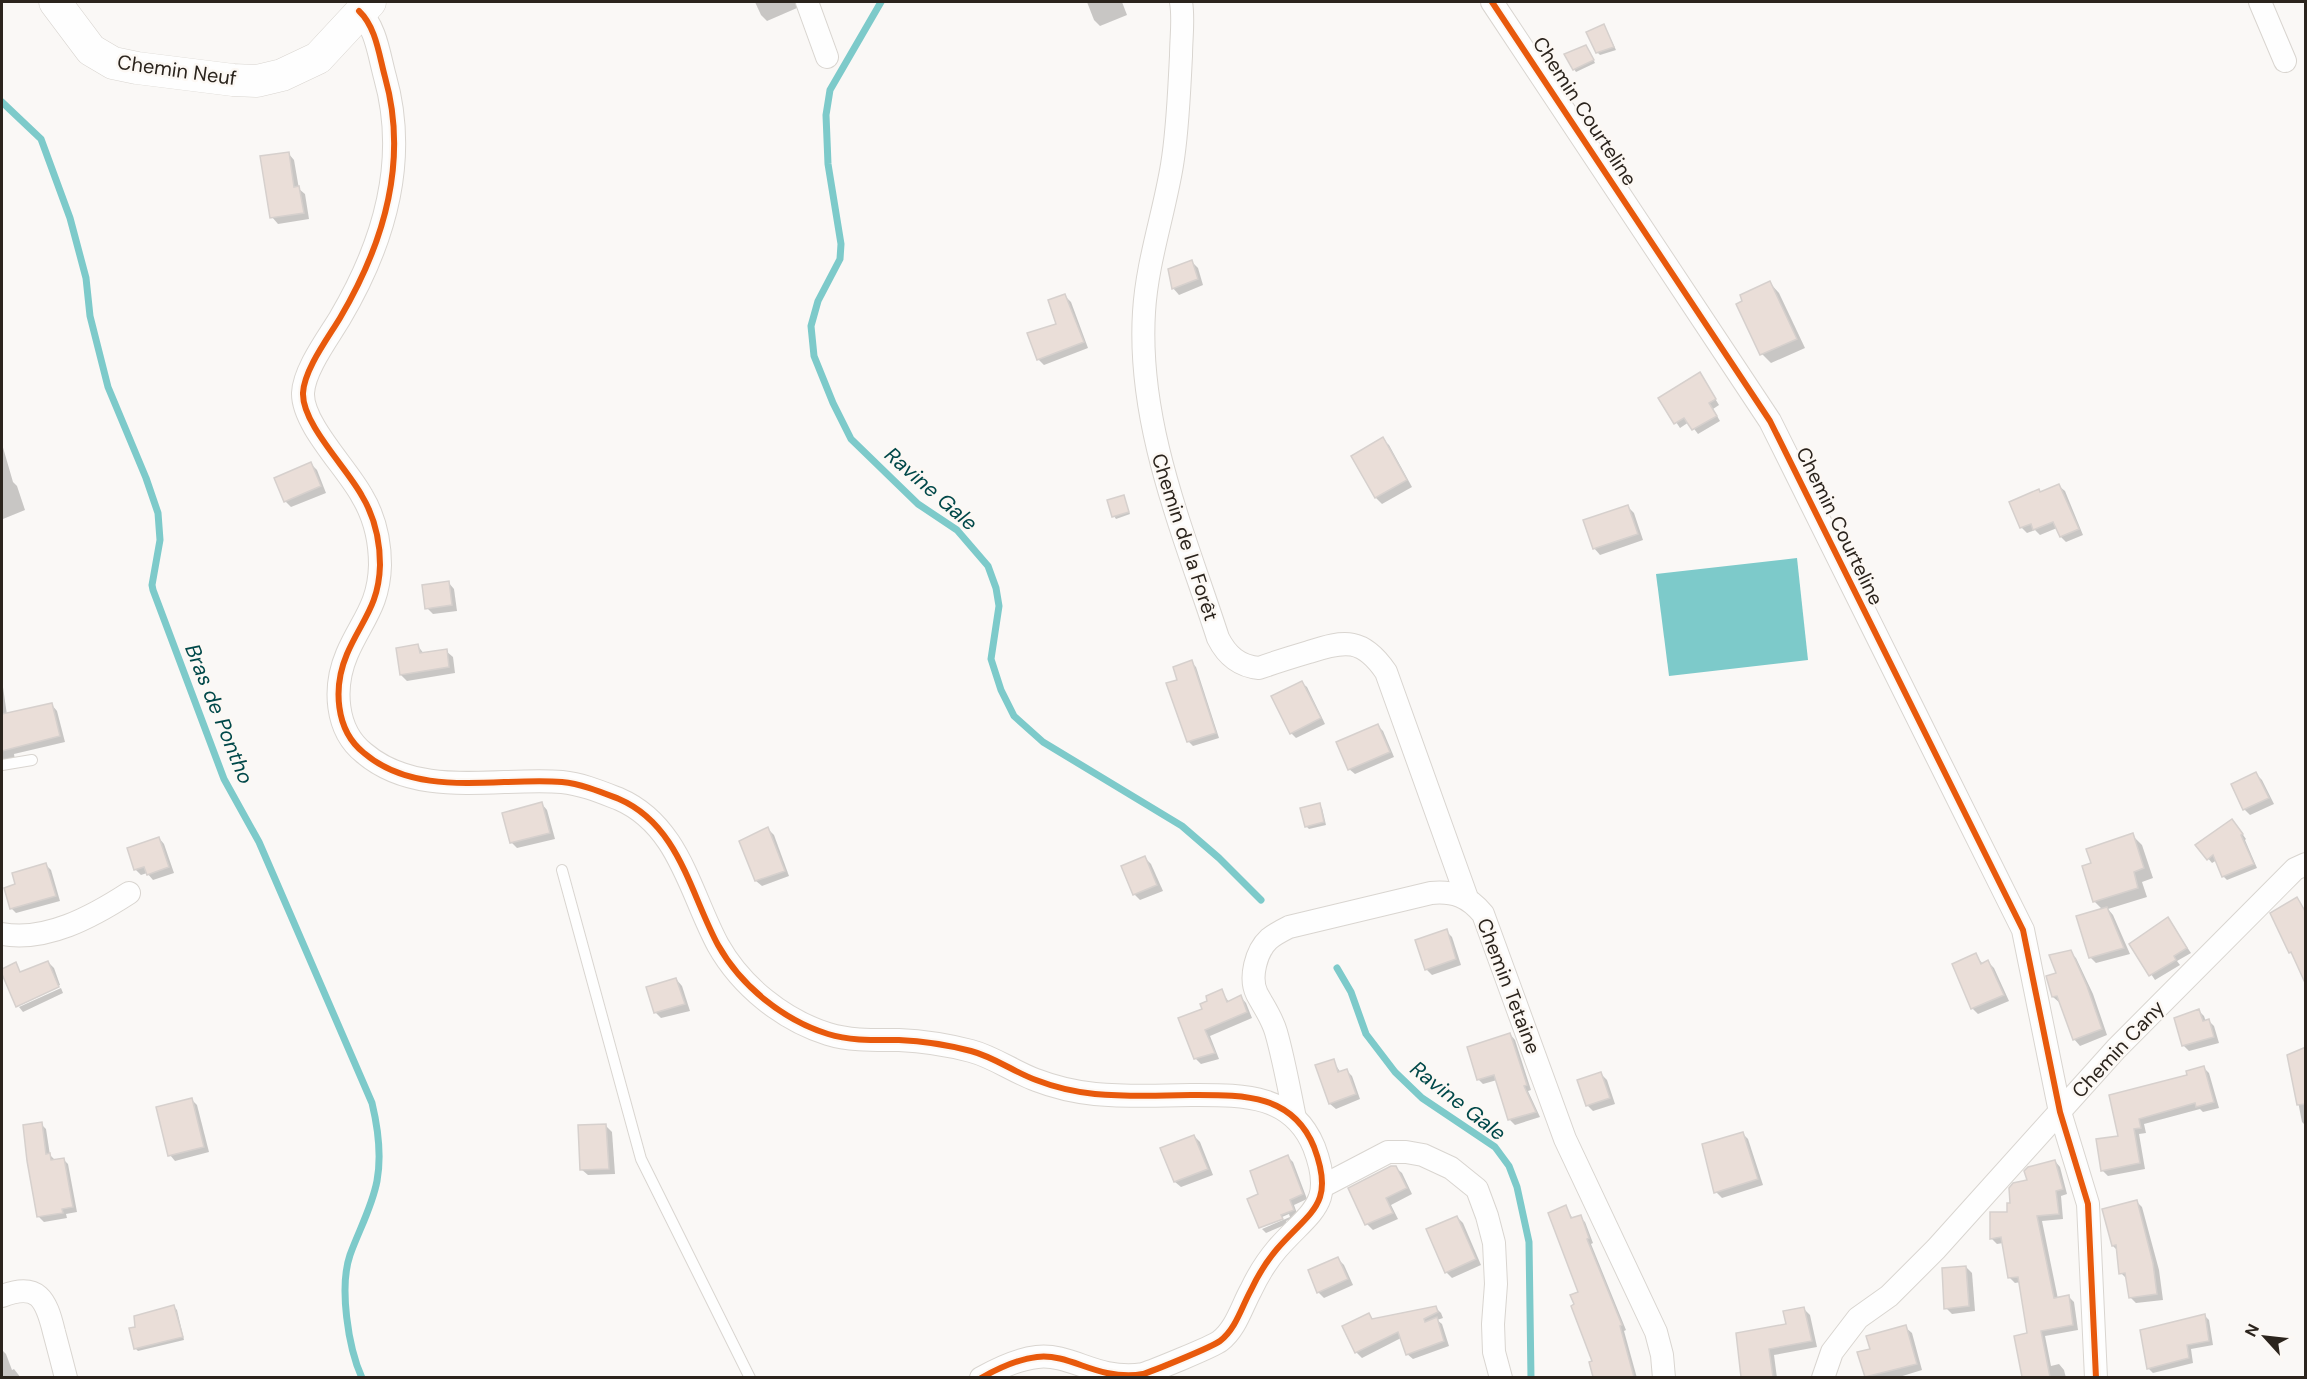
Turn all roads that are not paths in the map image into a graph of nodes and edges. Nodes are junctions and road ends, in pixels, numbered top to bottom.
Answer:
1 (55, 2) edge
2 (807, 2) edge
3 (1181, 2) edge
4 (1492, 2) edge
5 (2260, 2) edge
6 (365, 6) edge
7 (827, 57) dead end
8 (2285, 61) dead end
9 (32, 760) dead end
10 (2, 765) edge
11 (2306, 864) edge
12 (562, 870) dead end
13 (129, 893) dead end
14 (1467, 898) junction
15 (2, 934) edge
16 (2060, 1112) junction
17 (1295, 1118) junction
18 (1323, 1186) junction
19 (2, 1296) edge
20 (66, 1377) edge
21 (750, 1377) edge
22 (981, 1377) edge
23 (1501, 1377) edge
24 (1664, 1377) edge
25 (1823, 1377) edge
26 (2096, 1377) edge

1 - 6 main road, Chemin Neuf
2 - 7 street
3 - 14 street, Chemin de la Forêt
4 - 16 street, Chemin Courteline
5 - 8 street
6 - 17 street
9 - 10 lane
11 - 16 street, Chemin Cany
12 - 21 lane
13 - 15 street
14 - 17 street, Chemin Tetaine
14 - 24 street, Chemin Tetaine
16 - 25 street, Chemin Cany
16 - 26 street, Chemin Courteline
17 - 18 street
18 - 22 street
18 - 23 street
19 - 20 street

